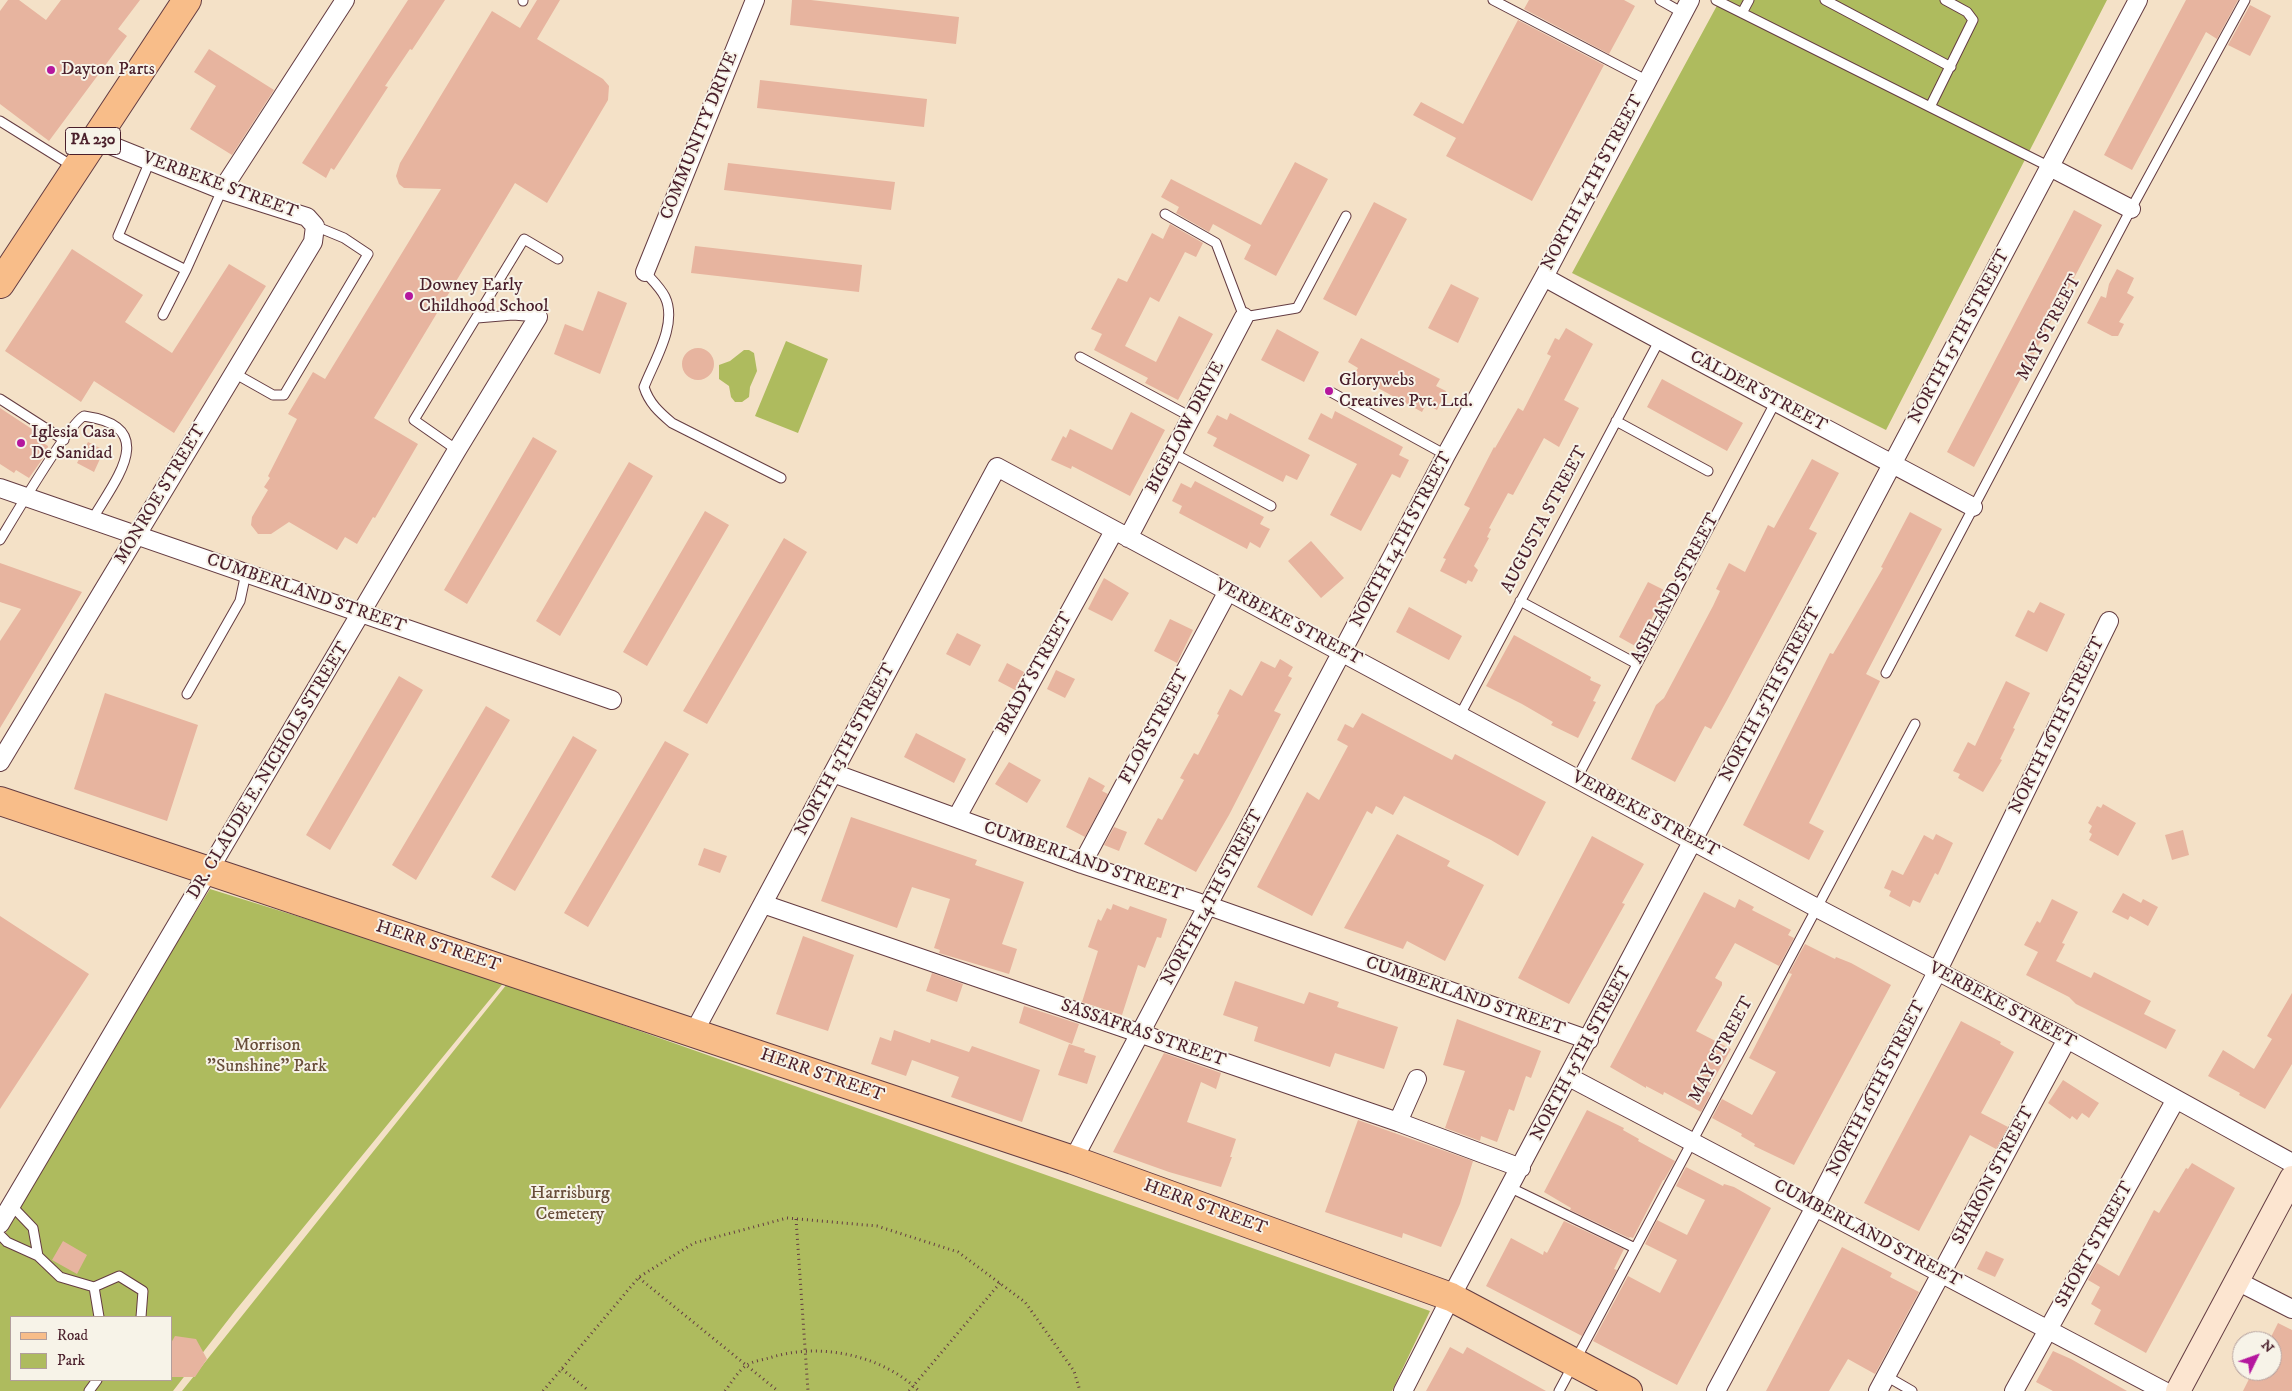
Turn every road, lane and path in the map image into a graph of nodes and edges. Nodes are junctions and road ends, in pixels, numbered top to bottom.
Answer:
1 (187, 0) edge
2 (345, 0) edge
3 (755, 0) edge
4 (1493, 0) edge
5 (1660, 0) edge
6 (1716, 0) edge
7 (1749, 0) edge
8 (1825, 0) edge
9 (1945, 0) edge
10 (2138, 0) edge
11 (2245, 0) edge
12 (1687, 7) edge
13 (1742, 13) junction
14 (1951, 67) junction
15 (1648, 81) junction
16 (1930, 107) junction
17 (0, 121) edge
18 (95, 139) junction
19 (150, 161) junction
20 (2050, 167) junction
21 (75, 168) junction
22 (222, 190) junction
23 (2132, 209) junction
24 (1165, 214) dead end
25 (1346, 216) dead end
26 (315, 226) junction
27 (558, 259) dead end
28 (186, 270) junction
29 (644, 272) joint
30 (1544, 277) junction
31 (0, 284) edge
32 (163, 315) dead end
33 (538, 317) joint
34 (1244, 317) junction
35 (477, 318) junction
36 (1659, 341) junction
37 (1080, 357) dead end
38 (234, 373) junction
39 (1329, 391) dead end
40 (0, 399) edge
41 (1776, 401) junction
42 (1192, 417) junction
43 (1616, 421) junction
44 (64, 440) junction
45 (457, 450) junction
46 (1173, 453) junction
47 (1446, 454) junction
48 (1893, 464) junction
49 (997, 467) joint
50 (1708, 471) dead end
51 (781, 478) dead end
52 (0, 488) edge
53 (26, 497) junction
54 (1272, 506) dead end
55 (1973, 507) junction
56 (92, 520) junction
57 (1121, 534) junction
58 (136, 536) junction
59 (0, 540) edge
60 (246, 573) junction
61 (1228, 591) junction
62 (1520, 601) junction
63 (362, 613) junction
64 (2110, 621) dead end
65 (1342, 653) junction
66 (1637, 664) junction
67 (1886, 673) dead end
68 (187, 694) dead end
69 (612, 700) dead end
70 (1460, 715) junction
71 (1915, 724) dead end
72 (0, 762) edge
73 (833, 773) junction
74 (1577, 778) junction
75 (0, 801) edge
76 (957, 817) junction
77 (1694, 841) junction
78 (1082, 864) junction
79 (210, 871) junction
80 (763, 904) junction
81 (1209, 906) junction
82 (1816, 908) junction
83 (1937, 972) junction
84 (694, 1032) junction
85 (1140, 1033) junction
86 (2067, 1039) junction
87 (1589, 1040) junction
88 (1569, 1077) junction
89 (1417, 1079) dead end
90 (2176, 1099) junction
91 (1398, 1122) junction
92 (1692, 1141) junction
93 (1073, 1160) junction
94 (2292, 1163) edge
95 (1521, 1168) junction
96 (2292, 1178) edge
97 (1511, 1188) junction
98 (11, 1205) junction
99 (1815, 1207) junction
100 (796, 1219) junction
101 (0, 1224) edge
102 (0, 1235) edge
103 (1635, 1248) junction
104 (38, 1256) junction
105 (1942, 1274) junction
106 (639, 1277) junction
107 (2236, 1281) junction
108 (1000, 1283) junction
109 (94, 1287) junction
110 (1451, 1297) junction
111 (2292, 1310) edge
112 (99, 1316) edge
113 (141, 1316) edge
114 (2048, 1329) junction
115 (805, 1350) junction
116 (1574, 1363) junction
117 (747, 1365) junction
118 (562, 1369) junction
119 (1882, 1384) edge
120 (914, 1386) junction
121 (543, 1391) edge
122 (589, 1391) edge
123 (725, 1391) edge
124 (778, 1391) edge
125 (808, 1391) edge
126 (909, 1391) edge
127 (919, 1391) edge
128 (1080, 1391) edge
129 (1403, 1391) edge
130 (1559, 1391) edge
131 (1628, 1391) edge
132 (1716, 1391) edge
133 (1912, 1391) edge
134 (2014, 1391) edge
135 (2164, 1391) edge
136 (2178, 1391) edge

1 - 18 main road, PA 230
2 - 22 street
3 - 29 street, COMMUNITY DRIVE
4 - 15 lane
5 - 12 lane
6 - 13 lane
7 - 13 lane
8 - 14 lane
9 - 14 lane
10 - 20 street, NORTH 15TH STREET
11 - 23 lane, MAY STREET
12 - 15 street, NORTH 14TH STREET
13 - 16 lane
14 - 16 lane
15 - 30 street, NORTH 14TH STREET
16 - 20 lane
17 - 21 lane
18 - 19 street, VERBEKE STREET
18 - 21 main road, PA 230
19 - 22 street, VERBEKE STREET
19 - 28 lane
20 - 23 street
20 - 48 street, NORTH 15TH STREET
21 - 31 main road, PA 230
22 - 26 street, VERBEKE STREET
22 - 28 lane
23 - 55 lane, MAY STREET
24 - 34 lane
25 - 34 lane
26 - 38 street, MONROE STREET
26 - 38 lane
27 - 35 lane
28 - 32 lane
29 - 51 lane
30 - 36 street, CALDER STREET
30 - 47 street, NORTH 14TH STREET
33 - 35 lane
33 - 45 street, DR. CLAUDE E. NICHOLS STREET
34 - 42 street, BIGELOW DRIVE
35 - 45 lane
36 - 41 street, CALDER STREET
36 - 43 lane, AUGUSTA STREET
37 - 42 lane
38 - 58 street, MONROE STREET
39 - 47 lane
40 - 44 lane
41 - 48 street, CALDER STREET
41 - 66 lane, ASHLAND STREET
42 - 46 street, BIGELOW DRIVE
43 - 50 lane
43 - 62 lane, AUGUSTA STREET
44 - 53 lane
44 - 56 lane
45 - 63 street, DR. CLAUDE E. NICHOLS STREET
46 - 54 lane
46 - 57 street, BIGELOW DRIVE
47 - 65 street, NORTH 14TH STREET
48 - 55 street, CALDER STREET
48 - 77 street, NORTH 15TH STREET
49 - 57 street, VERBEKE STREET
49 - 73 street, NORTH 13TH STREET
52 - 53 street, CUMBERLAND STREET
53 - 56 street, CUMBERLAND STREET
53 - 59 lane
55 - 67 lane, MAY STREET
56 - 58 street, CUMBERLAND STREET
57 - 61 street, VERBEKE STREET
57 - 76 street, BRADY STREET
58 - 60 street, CUMBERLAND STREET
58 - 72 street, MONROE STREET
60 - 63 street, CUMBERLAND STREET
60 - 68 lane
61 - 65 street, VERBEKE STREET
61 - 78 street, FLOR STREET
62 - 66 lane
62 - 70 lane, AUGUSTA STREET
63 - 69 street, CUMBERLAND STREET
63 - 79 street, DR. CLAUDE E. NICHOLS STREET
64 - 83 street, NORTH 16TH STREET
65 - 70 street, VERBEKE STREET
65 - 81 street, NORTH 14TH STREET
66 - 74 lane, ASHLAND STREET
70 - 74 street, VERBEKE STREET
71 - 82 lane, MAY STREET
73 - 76 street, CUMBERLAND STREET
73 - 80 street, NORTH 13TH STREET
74 - 77 street, VERBEKE STREET
75 - 79 main road, HERR STREET
76 - 78 street, CUMBERLAND STREET
77 - 82 street, VERBEKE STREET
77 - 87 street, NORTH 15TH STREET
78 - 81 street, CUMBERLAND STREET
79 - 84 main road, HERR STREET
79 - 98 street, DR. CLAUDE E. NICHOLS STREET
80 - 84 street, NORTH 13TH STREET
80 - 85 street, SASSAFRAS STREET
81 - 85 street, NORTH 14TH STREET
81 - 87 street, CUMBERLAND STREET
82 - 83 street, VERBEKE STREET
82 - 92 lane, MAY STREET
83 - 86 street, VERBEKE STREET
83 - 99 street, NORTH 16TH STREET
84 - 93 main road, HERR STREET
85 - 91 street, SASSAFRAS STREET
85 - 93 street, NORTH 14TH STREET
86 - 90 street, VERBEKE STREET
86 - 105 street, SHARON STREET
87 - 88 street, NORTH 15TH STREET
88 - 92 street, CUMBERLAND STREET
88 - 95 street, NORTH 15TH STREET
89 - 91 street
90 - 94 street, VERBEKE STREET
90 - 114 street, SHORT STREET
91 - 95 street, SASSAFRAS STREET
92 - 99 street, CUMBERLAND STREET
92 - 103 lane, MAY STREET
93 - 110 main road, HERR STREET
95 - 97 street, NORTH 15TH STREET
96 - 107 main road
97 - 103 lane
97 - 110 street, NORTH 15TH STREET
98 - 101 street, DR. CLAUDE E. NICHOLS STREET
98 - 104 lane
99 - 105 street, CUMBERLAND STREET
99 - 132 street, NORTH 16TH STREET
100 - 106 path
100 - 108 path
100 - 115 path
102 - 104 lane
103 - 116 lane, MAY STREET
104 - 109 lane
105 - 114 street, CUMBERLAND STREET
105 - 119 street, SHARON STREET
106 - 117 path
106 - 118 path
107 - 111 street
107 - 136 main road
108 - 120 path
108 - 128 path
109 - 112 lane
109 - 113 lane
110 - 116 main road, HERR STREET
110 - 129 street, NORTH 15TH STREET
114 - 134 street, SHORT STREET
114 - 135 street, CUMBERLAND STREET
115 - 117 path
115 - 120 path
115 - 125 path
116 - 130 lane, MAY STREET
116 - 131 main road, HERR STREET
117 - 123 path
117 - 124 path
118 - 121 path
118 - 122 path
119 - 133 lane
120 - 126 path
120 - 127 path

